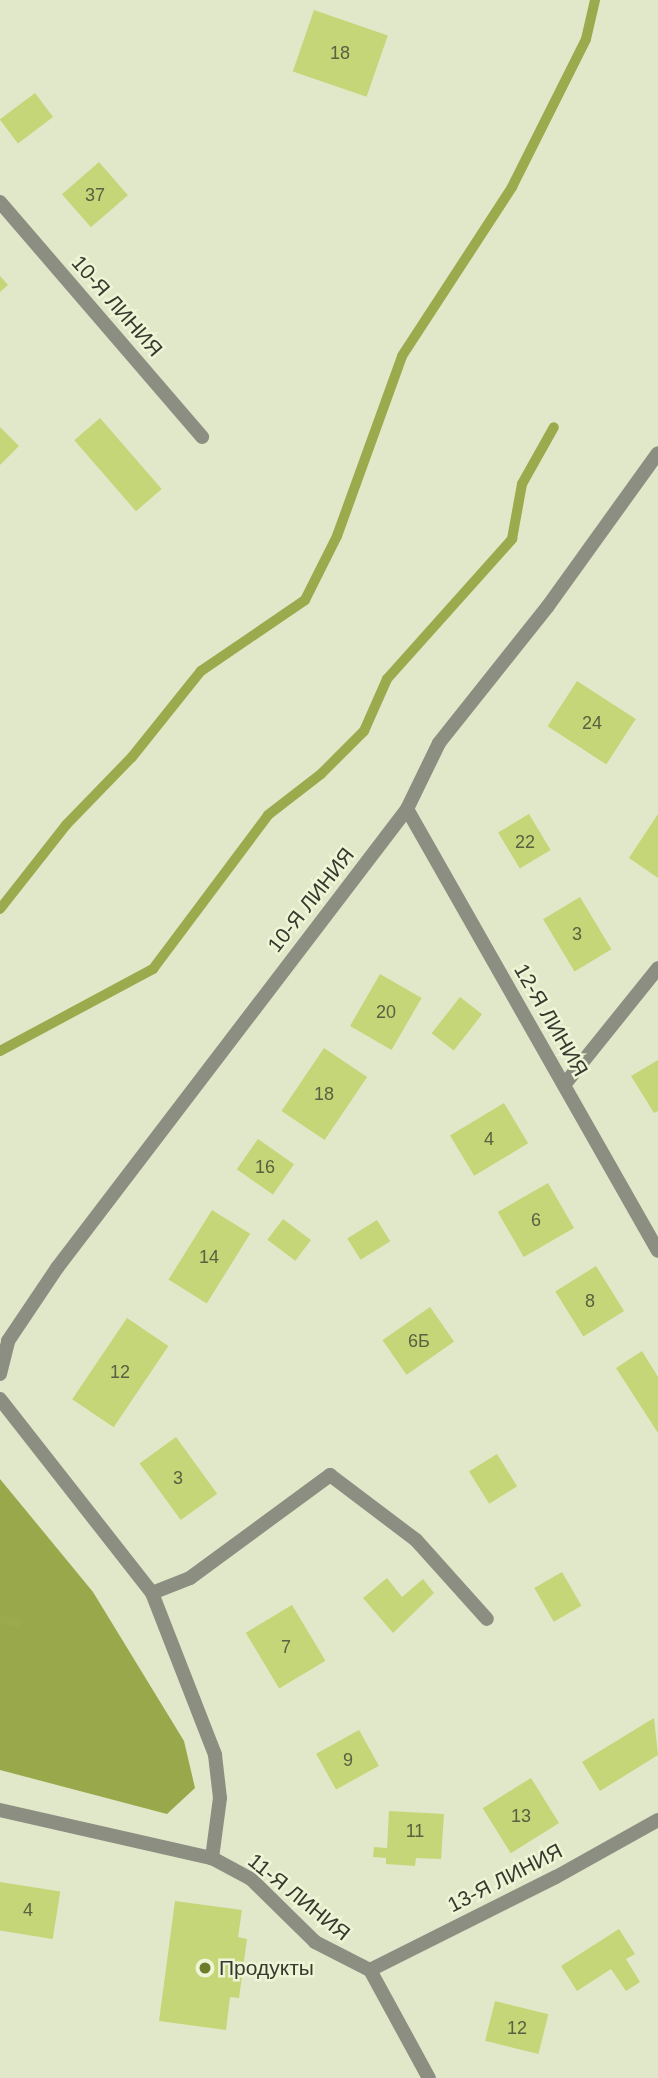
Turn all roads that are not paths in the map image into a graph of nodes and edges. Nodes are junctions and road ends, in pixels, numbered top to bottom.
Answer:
1 (0, 202) edge
2 (202, 437) dead end
3 (658, 453) edge
4 (407, 809) junction
5 (658, 968) edge
6 (564, 1085) junction
7 (658, 1251) edge
8 (0, 1374) edge
9 (0, 1399) edge
10 (152, 1593) junction
11 (487, 1619) dead end
12 (0, 1810) edge
13 (658, 1820) edge
14 (212, 1858) junction
15 (370, 1970) junction
16 (429, 2078) edge

1 - 2 street, 10-Я ЛИНИЯ
3 - 4 street, 10-Я ЛИНИЯ
4 - 6 street, 12-Я ЛИНИЯ
4 - 8 street, 10-Я ЛИНИЯ
5 - 6 street
6 - 7 street, 12-Я ЛИНИЯ
9 - 10 street
10 - 11 street
10 - 14 street
12 - 14 street, 11-Я ЛИНИЯ
13 - 15 street, 13-Я ЛИНИЯ
14 - 15 street, 11-Я ЛИНИЯ
15 - 16 street

